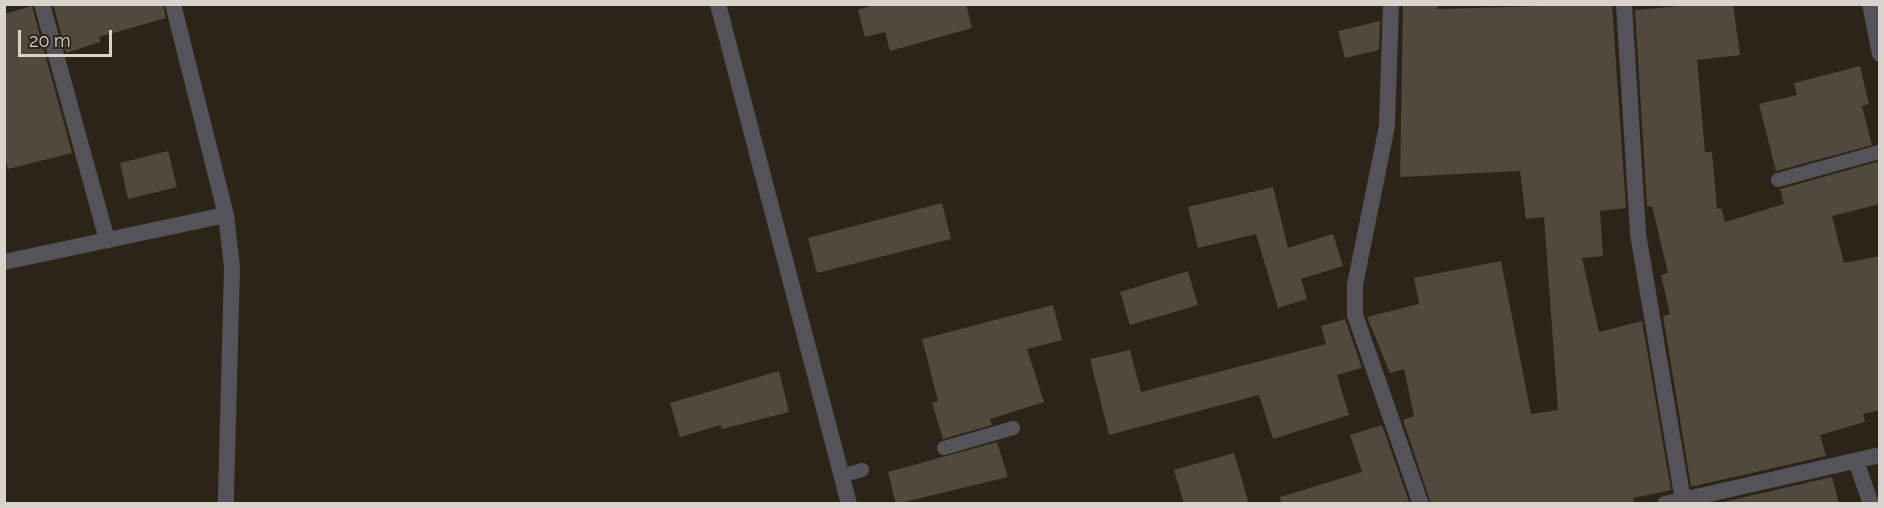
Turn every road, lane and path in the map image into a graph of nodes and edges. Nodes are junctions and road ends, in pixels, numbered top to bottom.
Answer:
1 (42, 4) edge
2 (173, 4) edge
3 (718, 4) edge
4 (1390, 4) edge
5 (1624, 4) edge
6 (1870, 4) edge
7 (1880, 54) edge
8 (1880, 152) edge
9 (1778, 180) dead end
10 (226, 214) junction
11 (106, 240) junction
12 (4, 262) edge
13 (1013, 428) dead end
14 (944, 448) dead end
15 (1880, 456) edge
16 (1856, 461) junction
17 (862, 470) dead end
18 (841, 476) junction
19 (1683, 500) junction
20 (226, 504) edge
21 (849, 504) edge
22 (1421, 504) edge
23 (1665, 504) edge
24 (1871, 504) edge

1 - 11 street
2 - 10 street
3 - 18 street
4 - 22 street
5 - 19 street
6 - 7 street
8 - 9 lane
10 - 11 street
10 - 20 street
11 - 12 street
13 - 14 lane
15 - 16 street
16 - 19 street
16 - 24 street
17 - 18 lane
18 - 21 street
19 - 23 street

